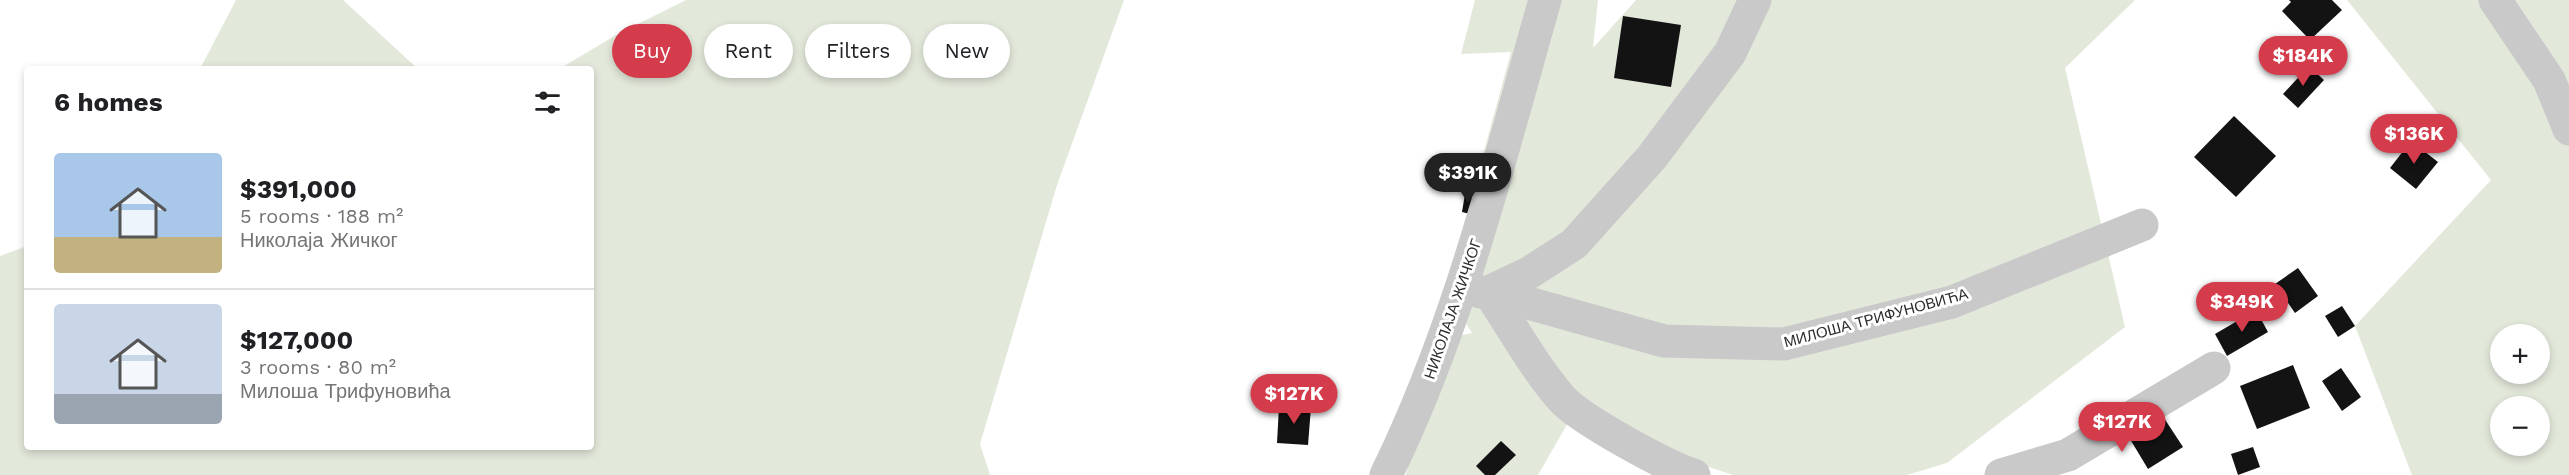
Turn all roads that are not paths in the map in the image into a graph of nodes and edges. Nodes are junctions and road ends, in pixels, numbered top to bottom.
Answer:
1 (1545, 0) edge
2 (1755, 0) edge
3 (2495, 0) edge
4 (2569, 129) edge
5 (2142, 225) dead end
6 (1475, 292) junction
7 (2214, 368) dead end
8 (1386, 475) edge
9 (1694, 475) edge
10 (2001, 475) edge

1 - 6 street, НИКОЛАЈА ЖИЧКОГ
2 - 6 street
3 - 4 street
5 - 6 street, МИЛОША ТРИФУНОВИЋА
6 - 8 street, НИКОЛАЈА ЖИЧКОГ
6 - 9 street
7 - 10 street

